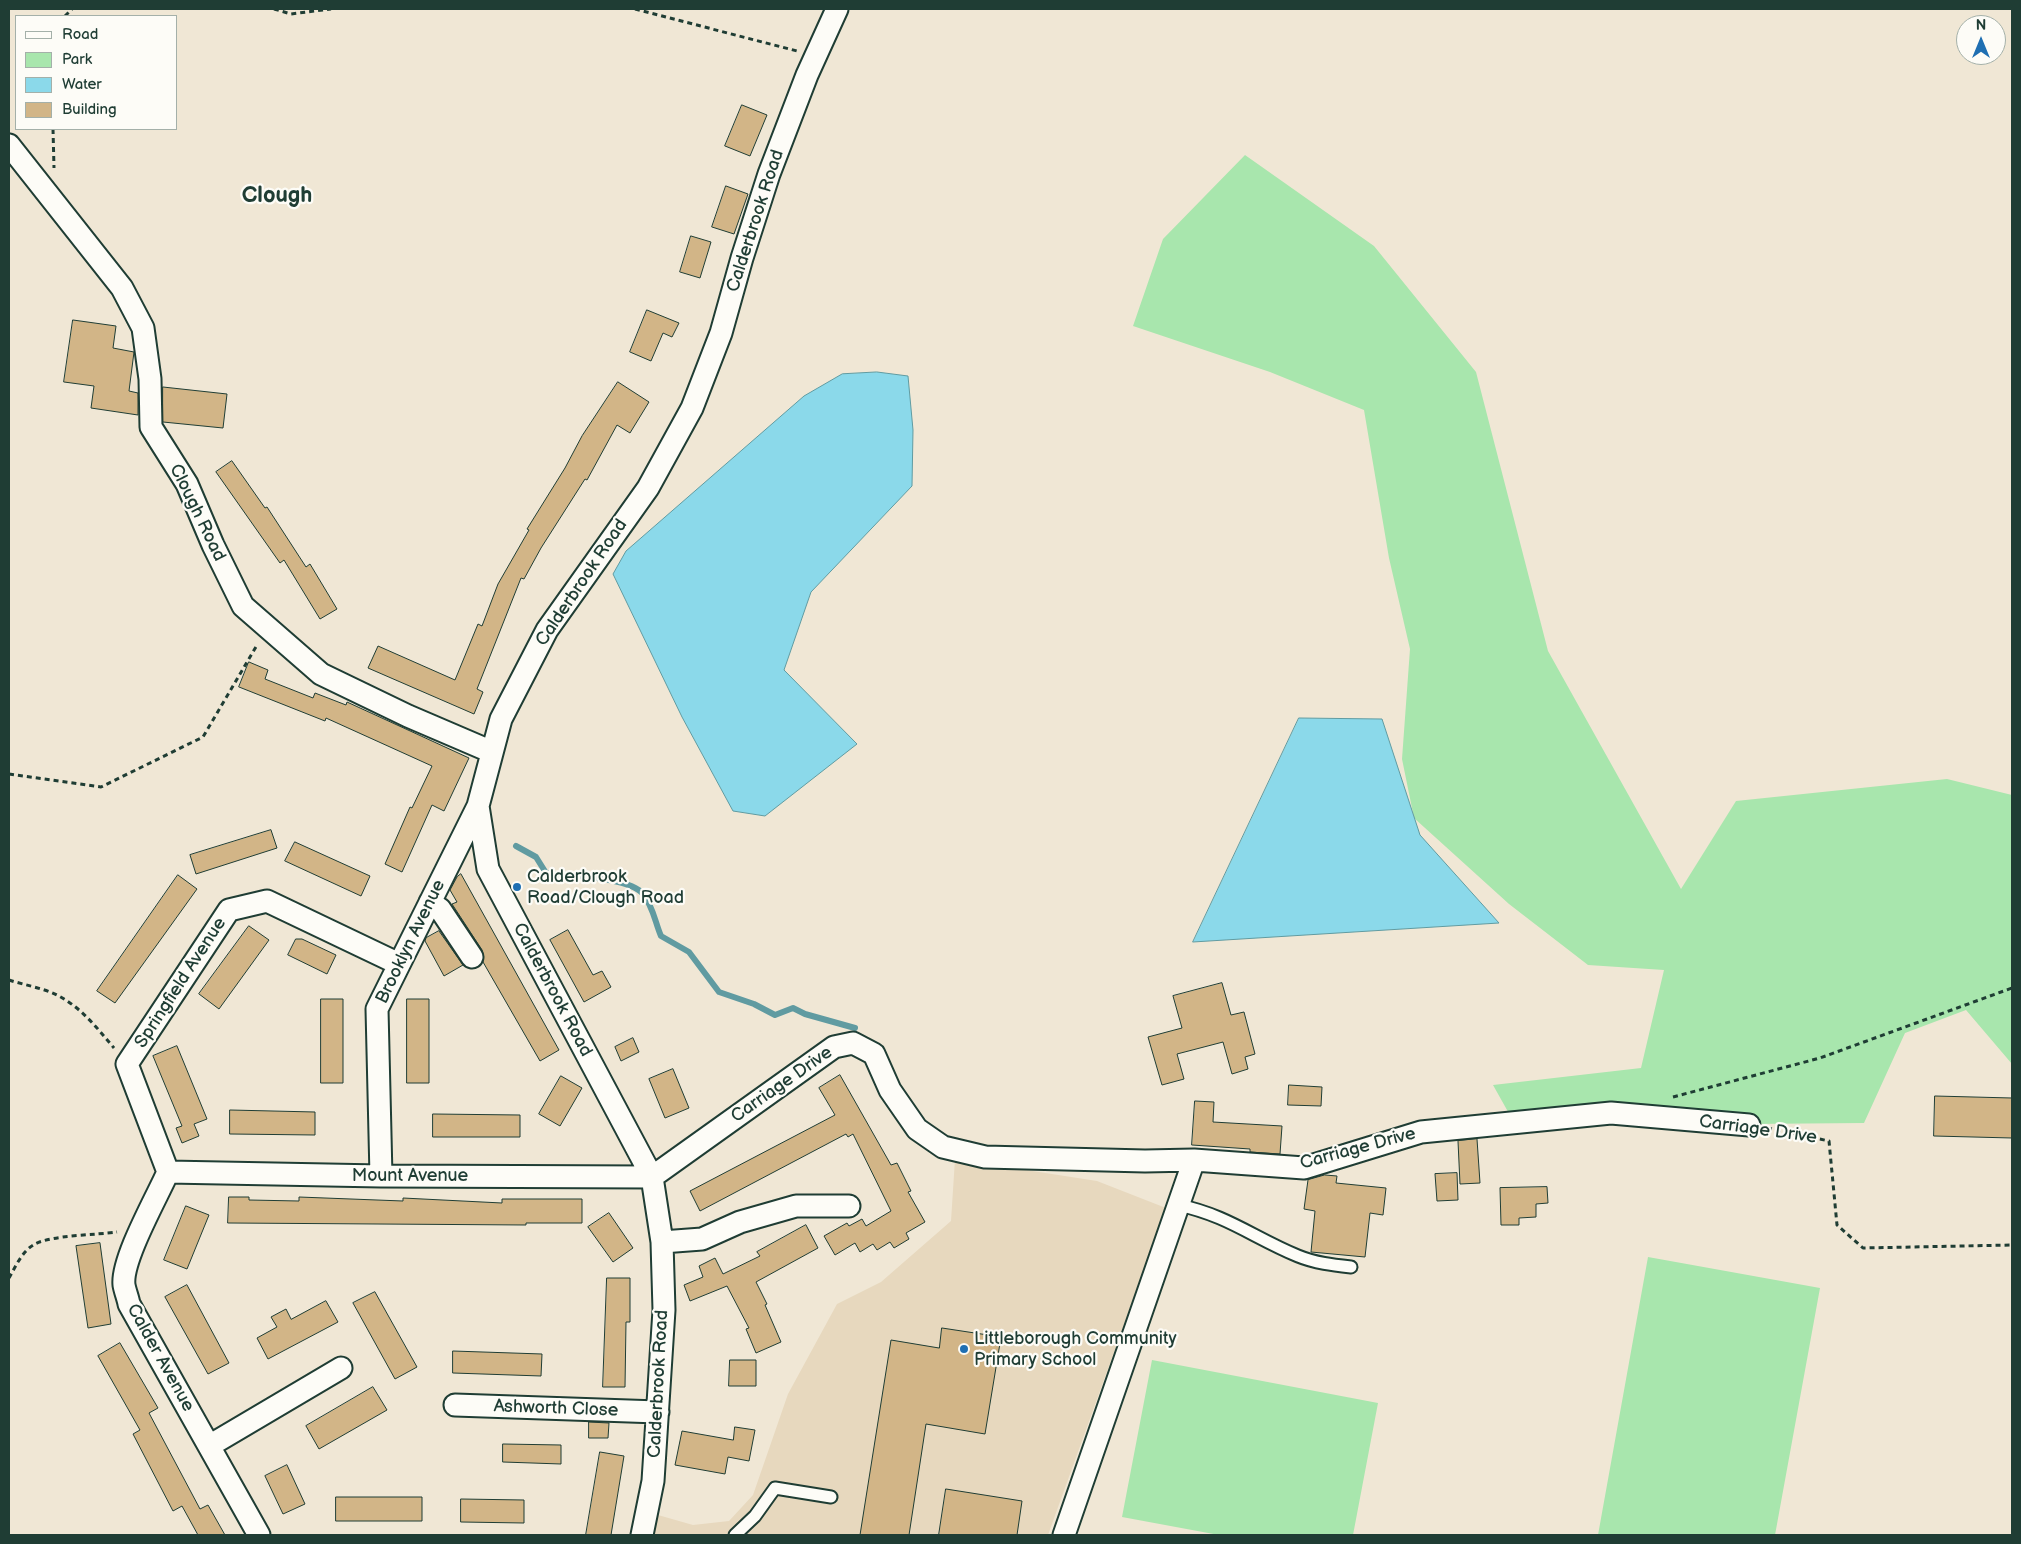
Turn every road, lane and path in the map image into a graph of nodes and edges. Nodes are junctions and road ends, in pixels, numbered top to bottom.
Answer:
1 (274, 9) edge
2 (331, 9) edge
3 (635, 9) edge
4 (837, 9) edge
5 (816, 56) junction
6 (9, 145) edge
7 (267, 628) junction
8 (492, 752) junction
9 (9, 774) edge
10 (478, 806) junction
11 (430, 902) junction
12 (472, 957) dead end
13 (399, 964) junction
14 (9, 980) edge
15 (2012, 988) edge
16 (127, 1064) junction
17 (1668, 1098) dead end
18 (1749, 1125) joint
19 (1194, 1160) junction
20 (168, 1172) junction
21 (381, 1176) junction
22 (652, 1177) junction
23 (1178, 1205) junction
24 (849, 1206) dead end
25 (140, 1234) junction
26 (662, 1242) junction
27 (2012, 1245) edge
28 (1351, 1267) dead end
29 (9, 1278) edge
30 (341, 1368) dead end
31 (455, 1405) dead end
32 (658, 1412) junction
33 (209, 1446) junction
34 (831, 1497) dead end
35 (259, 1535) edge
36 (642, 1535) edge
37 (735, 1535) edge
38 (1064, 1535) edge

1 - 2 path
3 - 5 path
4 - 5 street, Calderbrook Road
5 - 8 street, Calderbrook Road
6 - 7 street, Clough Road
7 - 8 street, Clough Road
7 - 9 path
8 - 10 street, Calderbrook Road
10 - 11 street, Brooklyn Avenue
10 - 22 street, Calderbrook Road
11 - 12 street
11 - 13 street, Brooklyn Avenue
13 - 16 street, Springfield Avenue
13 - 21 street, Brooklyn Avenue
14 - 16 path
15 - 17 path
16 - 20 street, Springfield Avenue
18 - 19 street, Carriage Drive
18 - 27 path, Carriage Drive
19 - 22 street, Carriage Drive
19 - 23 street
20 - 21 street, Mount Avenue
20 - 25 street, Calder Avenue
21 - 22 street, Mount Avenue
22 - 26 street, Calderbrook Road
23 - 28 lane
23 - 38 street
24 - 26 street
25 - 29 path
25 - 33 street, Calder Avenue
26 - 32 street, Calderbrook Road
30 - 33 street
31 - 32 street, Ashworth Close
32 - 36 street, Calderbrook Road
33 - 35 street, Calder Avenue
34 - 37 lane

